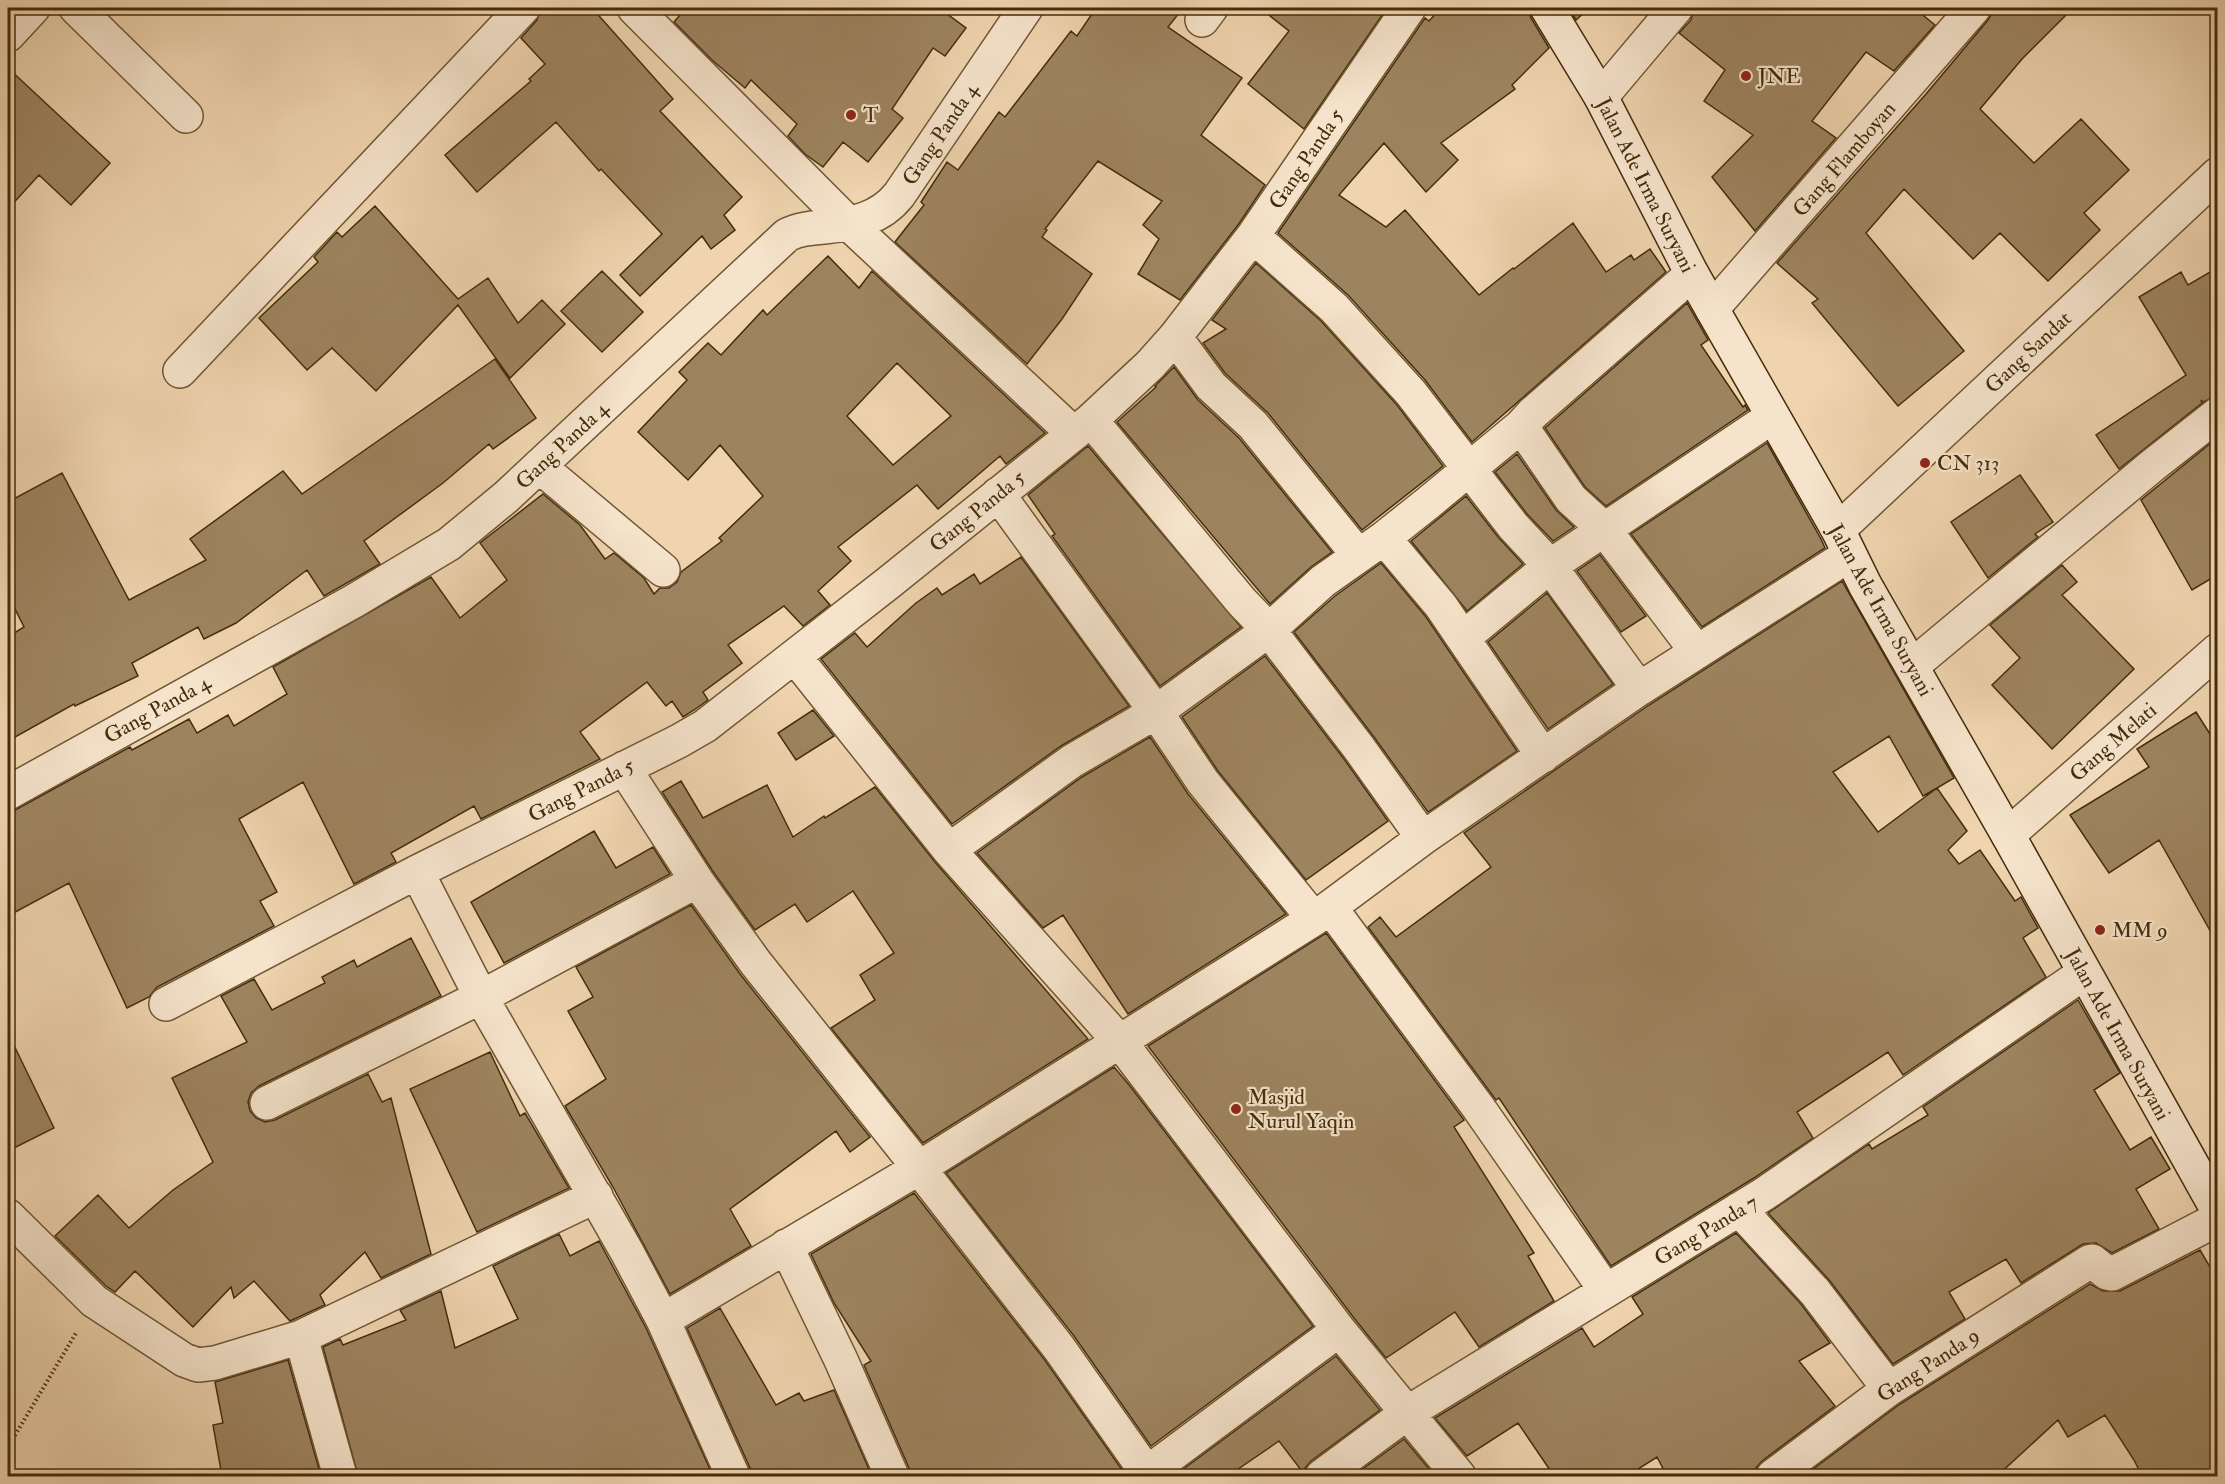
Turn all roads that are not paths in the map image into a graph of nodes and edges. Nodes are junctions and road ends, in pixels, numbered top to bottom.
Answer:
1 (33, 8) edge
2 (76, 8) edge
3 (523, 8) edge
4 (1026, 8) edge
5 (1409, 8) edge
6 (1547, 8) edge
7 (1676, 8) edge
8 (1974, 8) edge
9 (646, 12) edge
10 (8, 35) edge
11 (1601, 97) junction
12 (186, 116) dead end
13 (2217, 174) edge
14 (850, 225) junction
15 (1253, 236) junction
16 (1692, 274) junction
17 (1712, 309) junction
18 (1175, 337) junction
19 (180, 371) dead end
20 (2217, 414) edge
21 (1772, 417) junction
22 (1082, 426) junction
23 (1521, 426) junction
24 (539, 466) junction
25 (1470, 468) junction
26 (998, 494) junction
27 (1604, 529) junction
28 (1844, 543) junction
29 (1371, 546) junction
30 (1550, 566) junction
31 (663, 570) dead end
32 (1269, 630) junction
33 (1463, 638) junction
34 (2217, 650) edge
35 (1697, 652) junction
36 (795, 657) junction
37 (1912, 666) junction
38 (1639, 689) junction
39 (1155, 712) junction
40 (1543, 756) junction
41 (624, 768) junction
42 (8, 793) edge
43 (2008, 835) junction
44 (1423, 838) junction
45 (949, 850) junction
46 (417, 872) junction
47 (697, 881) junction
48 (1322, 913) junction
49 (2084, 973) junction
50 (481, 997) junction
51 (166, 1004) dead end
52 (1121, 1043) junction
53 (267, 1103) dead end
54 (919, 1168) junction
55 (596, 1196) junction
56 (1739, 1209) junction
57 (2217, 1211) edge
58 (8, 1216) edge
59 (2217, 1219) edge
60 (786, 1246) junction
61 (1606, 1291) junction
62 (663, 1320) junction
63 (1339, 1330) junction
64 (301, 1337) junction
65 (1890, 1389) junction
66 (1407, 1413) junction
67 (1145, 1475) edge
68 (340, 1476) edge
69 (734, 1476) edge
70 (892, 1476) edge
71 (1322, 1476) edge
72 (1459, 1476) edge
73 (1773, 1476) edge

1 - 10 street
2 - 12 street
3 - 19 street
4 - 14 street, Gang Panda 4
5 - 15 street, Gang Panda 5
6 - 11 street, Jalan Ade Irma Suryani
7 - 11 street
8 - 17 street, Gang Flamboyan
9 - 14 street
11 - 16 street, Jalan Ade Irma Suryani
13 - 28 street, Gang Sandat
14 - 22 street
14 - 24 street, Gang Panda 4
15 - 18 street, Gang Panda 5
15 - 25 street
16 - 17 street, Jalan Ade Irma Suryani
16 - 23 street
17 - 21 street, Jalan Ade Irma Suryani
18 - 22 street, Gang Panda 5
18 - 29 street
20 - 37 street
21 - 27 street
21 - 28 street, Jalan Ade Irma Suryani
22 - 26 street, Gang Panda 5
22 - 32 street
23 - 25 street
23 - 27 street
24 - 31 street
24 - 42 street, Gang Panda 4
25 - 29 street
25 - 30 street
26 - 36 street, Gang Panda 5
26 - 39 street
27 - 30 street
27 - 35 street
28 - 35 street, Gang Sandat
28 - 37 street, Jalan Ade Irma Suryani
29 - 32 street
29 - 33 street
30 - 33 street
30 - 38 street
32 - 39 street
32 - 44 street
33 - 40 street
34 - 43 street, Gang Melati
35 - 38 street, Gang Sandat
36 - 41 street, Gang Panda 5
36 - 45 street
37 - 43 street, Jalan Ade Irma Suryani
38 - 40 street, Gang Sandat
39 - 45 street
39 - 48 street
40 - 44 street, Gang Sandat
41 - 46 street, Gang Panda 5
41 - 47 street
43 - 49 street, Jalan Ade Irma Suryani
44 - 48 street, Gang Sandat
45 - 52 street
46 - 50 street
46 - 51 street, Gang Panda 5
47 - 50 street
47 - 54 street
48 - 52 street, Gang Sandat
48 - 61 street
49 - 56 street, Gang Panda 7
49 - 57 street, Jalan Ade Irma Suryani
50 - 53 street
50 - 55 street
52 - 54 street, Gang Sandat
52 - 63 street
54 - 60 street, Gang Sandat
54 - 67 street
55 - 62 street
55 - 64 street
56 - 61 street, Gang Panda 7
56 - 65 street
58 - 64 street
59 - 65 street, Gang Panda 9
60 - 62 street, Gang Sandat
60 - 70 street
61 - 66 street, Gang Panda 7
62 - 69 street
63 - 66 street
63 - 67 street
64 - 68 street
65 - 73 street, Gang Panda 9
66 - 71 street, Gang Panda 7
66 - 72 street

